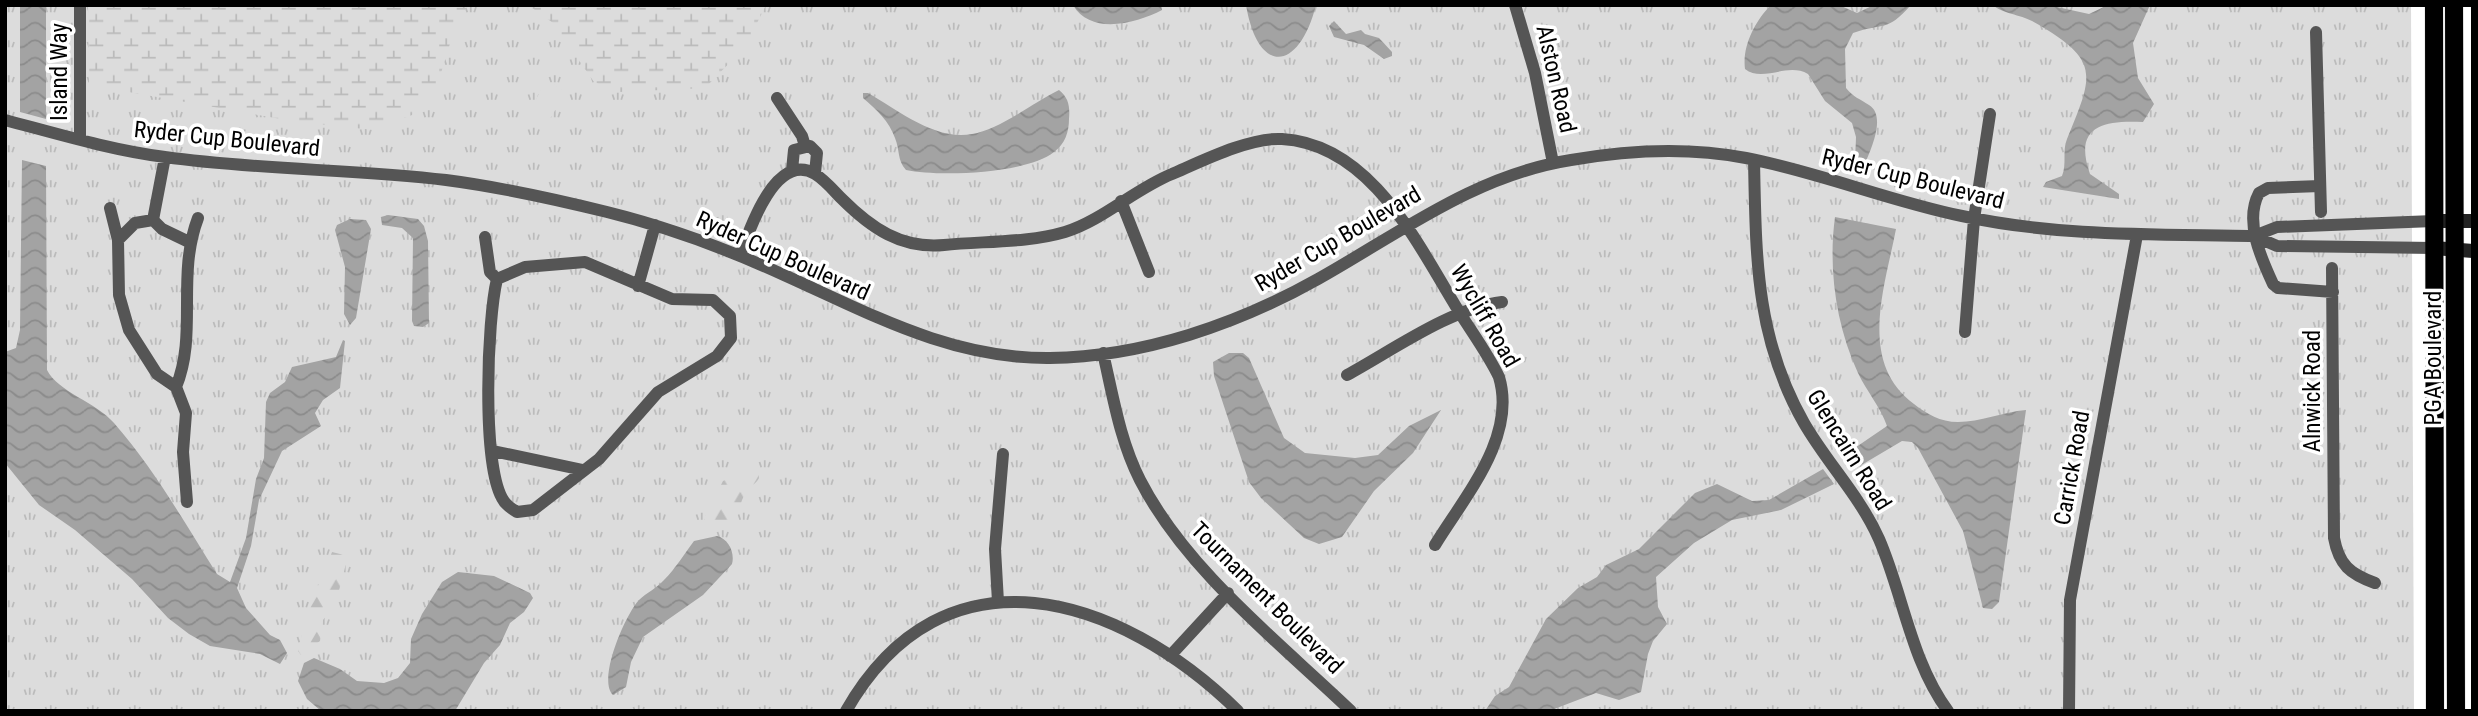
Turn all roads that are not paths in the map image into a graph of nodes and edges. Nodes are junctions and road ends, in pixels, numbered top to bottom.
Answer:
1 (80, 5) edge
2 (1515, 5) edge
3 (2434, 5) edge
4 (2454, 5) edge
5 (2316, 32) dead end
6 (777, 98) dead end
7 (1990, 114) dead end
8 (5, 120) edge
9 (80, 139) junction
10 (805, 146) junction
11 (165, 157) junction
12 (1754, 160) junction
13 (1553, 163) junction
14 (792, 170) junction
15 (815, 173) junction
16 (2320, 186) junction
17 (1121, 201) junction
18 (110, 208) dead end
19 (2321, 212) dead end
20 (198, 218) dead end
21 (1974, 219) junction
22 (153, 220) junction
23 (2434, 221) junction
24 (2465, 221) edge
25 (1407, 224) junction
26 (655, 225) junction
27 (2336, 225) junction
28 (2293, 227) junction
29 (2260, 234) junction
30 (2137, 235) junction
31 (485, 237) dead end
32 (118, 240) junction
33 (189, 242) junction
34 (2293, 246) junction
35 (2434, 247) junction
36 (2465, 251) edge
37 (740, 256) junction
38 (2332, 268) dead end
39 (1150, 272) dead end
40 (497, 279) junction
41 (638, 286) junction
42 (2333, 292) junction
43 (1502, 302) dead end
44 (1460, 313) junction
45 (1965, 332) dead end
46 (1104, 353) junction
47 (1347, 375) dead end
48 (176, 387) junction
49 (493, 451) junction
50 (1003, 454) dead end
51 (583, 470) junction
52 (187, 502) dead end
53 (1435, 545) dead end
54 (2375, 583) dead end
55 (1228, 593) junction
56 (998, 602) junction
57 (1170, 656) junction
58 (846, 711) edge
59 (1238, 711) edge
60 (1351, 711) edge
61 (1948, 711) edge
62 (2069, 711) edge
63 (2435, 711) edge
64 (2456, 711) edge

1 - 9 street, Island Way
2 - 13 street, Alston Road
3 - 23 main road, PGA Boulevard
4 - 24 main road, PGA Boulevard
5 - 16 street
6 - 10 street
7 - 21 street
8 - 9 street, Ryder Cup Boulevard
9 - 11 street, Ryder Cup Boulevard
10 - 14 street
10 - 15 street
11 - 22 street
11 - 26 street, Ryder Cup Boulevard
12 - 13 street, Ryder Cup Boulevard
12 - 21 street, Ryder Cup Boulevard
12 - 61 street, Glencairn Road
13 - 25 street, Ryder Cup Boulevard
14 - 15 street
14 - 37 street
15 - 17 street, Wycliff Road
16 - 19 street
16 - 29 street
17 - 25 street, Wycliff Road
17 - 39 street
18 - 32 street
20 - 33 street
21 - 30 street, Ryder Cup Boulevard
21 - 45 street
22 - 32 street
22 - 33 street
23 - 24 street
23 - 27 street, Ryder Cup Boulevard
23 - 35 main road, PGA Boulevard
24 - 36 main road, PGA Boulevard
25 - 44 street, Wycliff Road
25 - 46 street, Ryder Cup Boulevard
26 - 37 street, Ryder Cup Boulevard
26 - 41 street
27 - 28 street, Ryder Cup Boulevard
27 - 29 street, Ryder Cup Boulevard
28 - 29 street, Ryder Cup Boulevard
28 - 34 street
29 - 30 street, Ryder Cup Boulevard
29 - 34 street, Ryder Cup Boulevard
29 - 42 street
30 - 62 street, Carrick Road
31 - 40 street
32 - 48 street
33 - 48 street
34 - 35 street, Ryder Cup Boulevard
35 - 36 street
35 - 63 main road, PGA Boulevard
36 - 64 main road, PGA Boulevard
37 - 46 street, Ryder Cup Boulevard
38 - 42 street, Alnwick Road
40 - 41 street
40 - 49 street
41 - 51 street
42 - 54 street, Alnwick Road
43 - 44 street
44 - 47 street
44 - 53 street, Wycliff Road
46 - 55 street, Tournament Boulevard
48 - 52 street
49 - 51 street
49 - 51 street
50 - 56 street
55 - 57 street
55 - 60 street, Tournament Boulevard
56 - 57 street
56 - 58 street
57 - 59 street

